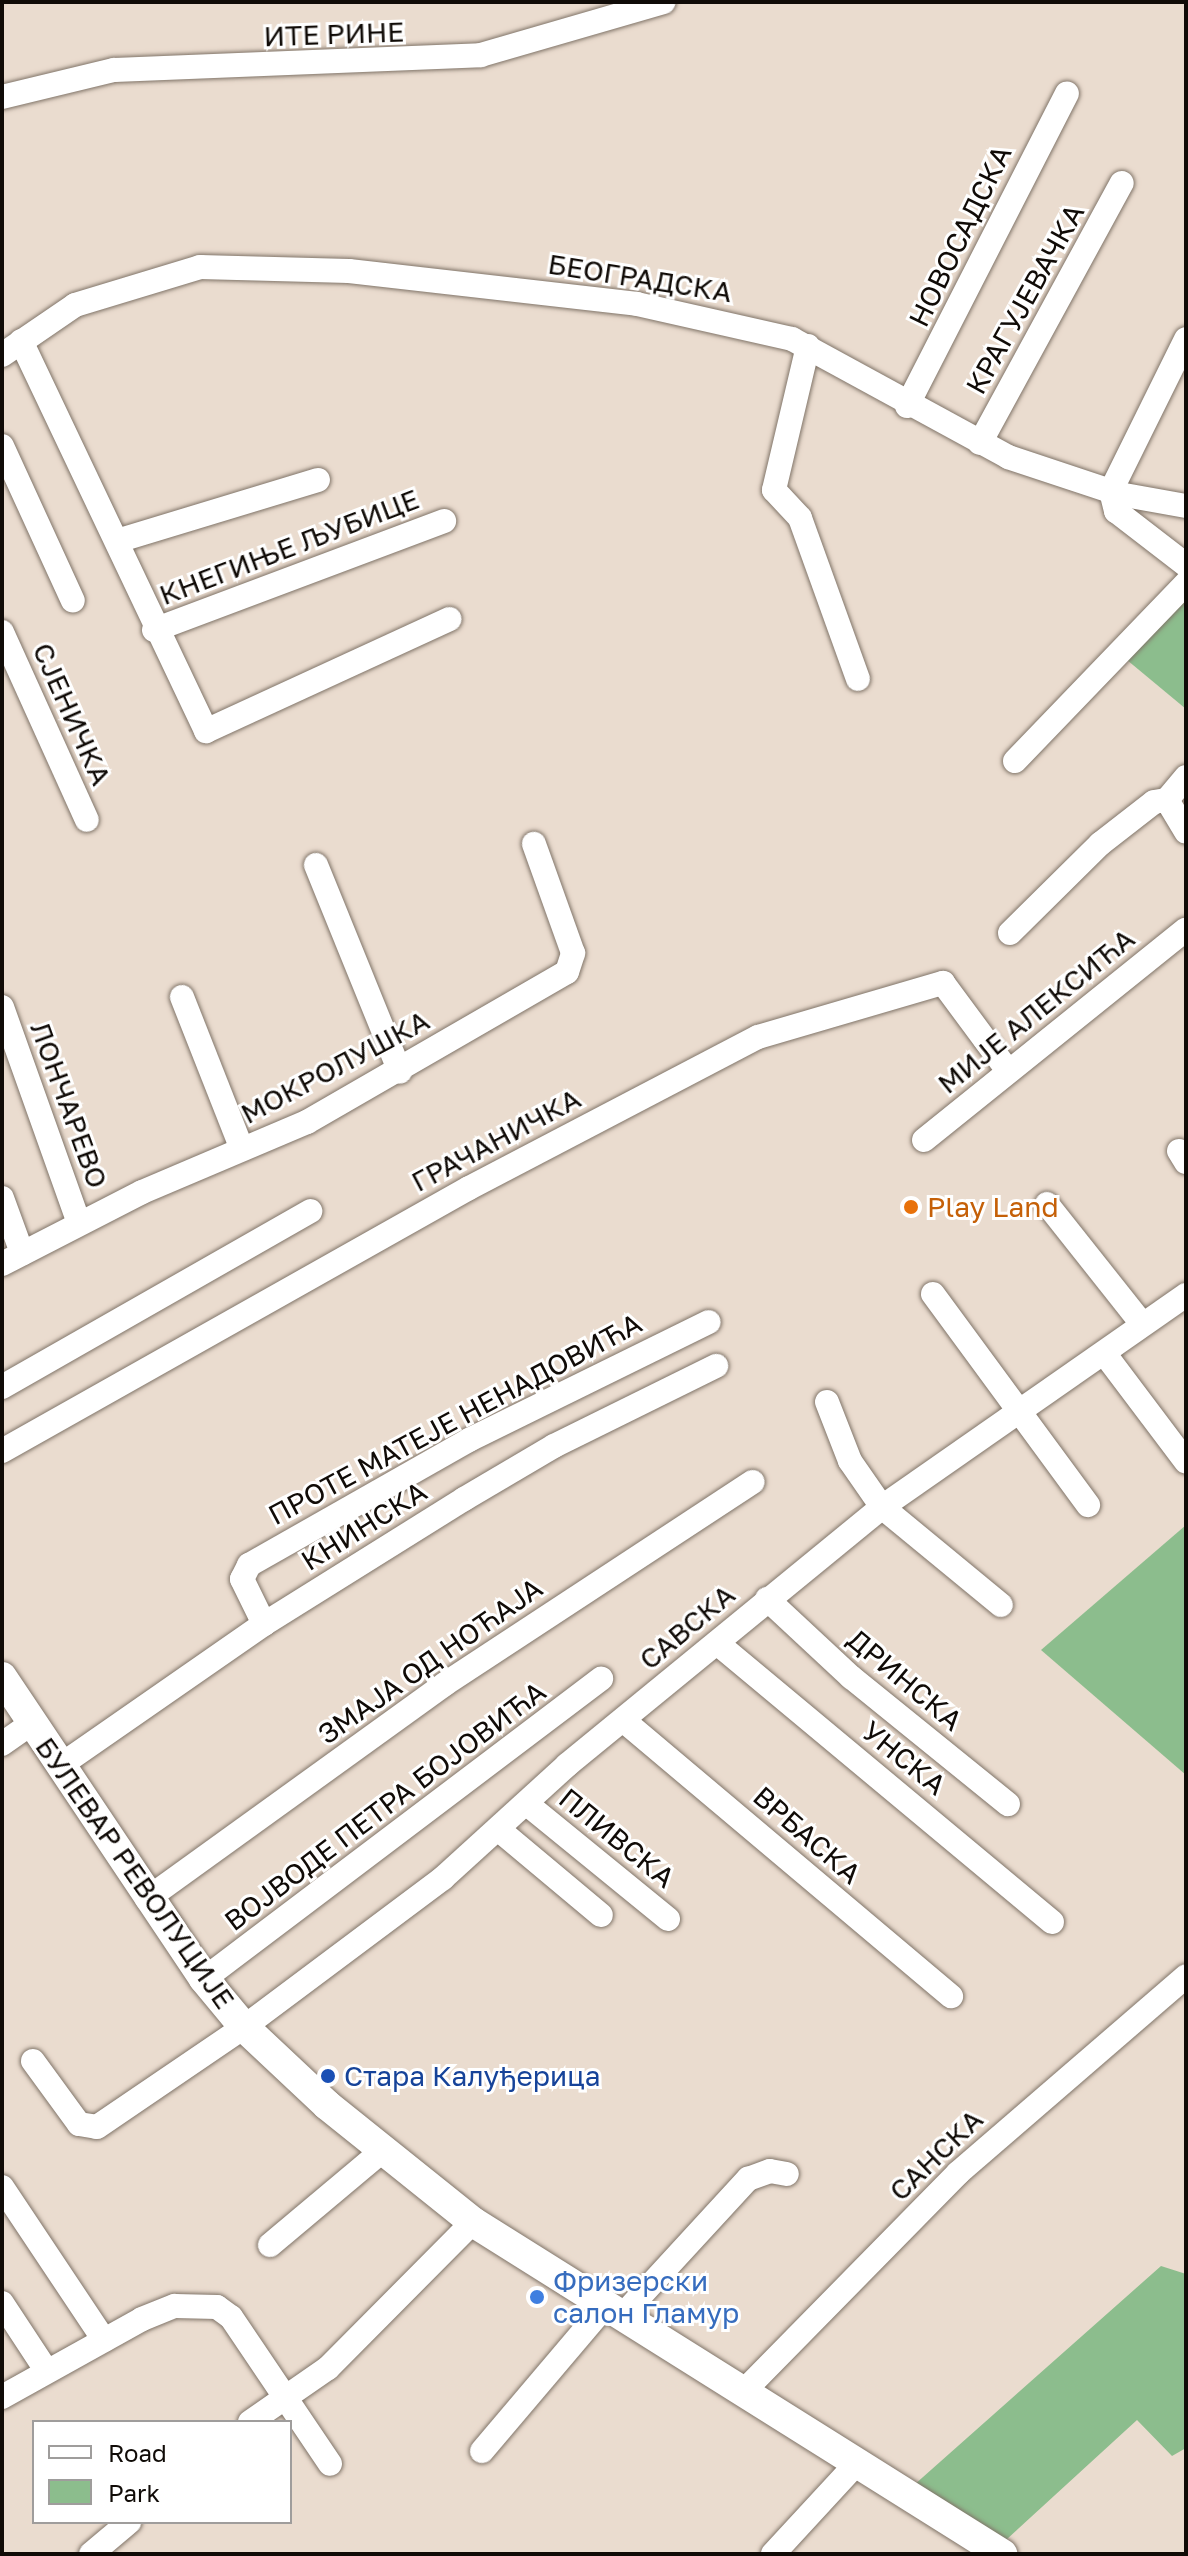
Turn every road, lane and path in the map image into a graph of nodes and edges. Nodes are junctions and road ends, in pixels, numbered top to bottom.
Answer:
1 (663, 2) edge
2 (1067, 94) dead end
3 (2, 97) edge
4 (1122, 183) dead end
5 (1186, 339) edge
6 (808, 346) junction
7 (12, 348) edge
8 (907, 406) junction
9 (980, 443) junction
10 (2, 446) edge
11 (318, 480) dead end
12 (1111, 491) junction
13 (1186, 506) edge
14 (444, 521) dead end
15 (117, 541) junction
16 (1186, 565) edge
17 (1186, 583) edge
18 (73, 601) dead end
19 (450, 619) dead end
20 (154, 630) junction
21 (2, 632) edge
22 (858, 679) dead end
23 (1015, 761) dead end
24 (1186, 777) edge
25 (1167, 800) junction
26 (87, 820) dead end
27 (1186, 832) edge
28 (534, 844) dead end
29 (316, 865) dead end
30 (1186, 929) edge
31 (1010, 933) dead end
32 (182, 997) dead end
33 (2, 1007) edge
34 (1008, 1071) junction
35 (400, 1072) junction
36 (924, 1140) dead end
37 (242, 1149) junction
38 (2, 1198) edge
39 (1047, 1204) dead end
40 (310, 1211) dead end
41 (79, 1223) junction
42 (12, 1258) edge
43 (933, 1294) dead end
44 (1186, 1295) edge
45 (709, 1322) dead end
46 (1142, 1324) junction
47 (1104, 1353) junction
48 (716, 1366) dead end
49 (2, 1387) edge
50 (827, 1402) dead end
51 (1021, 1412) junction
52 (2, 1451) edge
53 (1186, 1462) edge
54 (753, 1482) dead end
55 (1088, 1505) dead end
56 (882, 1507) junction
57 (767, 1599) junction
58 (1001, 1605) dead end
59 (264, 1624) junction
60 (717, 1643) junction
61 (2, 1677) edge
62 (601, 1679) dead end
63 (623, 1720) junction
64 (32, 1723) junction
65 (2, 1744) edge
66 (61, 1765) junction
67 (527, 1804) junction
68 (1008, 1804) dead end
69 (498, 1829) junction
70 (147, 1899) junction
71 (601, 1915) dead end
72 (668, 1919) dead end
73 (1052, 1922) dead end
74 (1186, 1976) edge
75 (204, 1979) junction
76 (951, 1996) dead end
77 (244, 2027) junction
78 (33, 2061) dead end
79 (382, 2151) junction
80 (787, 2174) dead end
81 (2, 2187) edge
82 (473, 2222) junction
83 (270, 2245) dead end
84 (2, 2303) edge
85 (613, 2312) junction
86 (104, 2340) junction
87 (46, 2370) junction
88 (743, 2392) junction
89 (285, 2396) junction
90 (2, 2397) edge
91 (253, 2420) edge
92 (482, 2451) dead end
93 (857, 2463) junction
94 (330, 2464) dead end
95 (127, 2524) edge
96 (91, 2554) edge
97 (773, 2554) edge
98 (1002, 2554) edge

1 - 3 street, ИТЕ РИНЕ
2 - 8 street, НОВОСАДСКА
4 - 9 street, КРАГУЈЕВАЧКА
5 - 12 street
6 - 7 street, БЕОГРАДСКА
6 - 8 street, БЕОГРАДСКА
6 - 22 street
7 - 15 street, КНЕГИЊЕ ЉУБИЦЕ
8 - 9 street, БЕОГРАДСКА
9 - 12 street, БЕОГРАДСКА
10 - 18 street
11 - 15 street
12 - 13 street, БЕОГРАДСКА
12 - 16 street
14 - 20 street, КНЕГИЊЕ ЉУБИЦЕ
15 - 20 street, КНЕГИЊЕ ЉУБИЦЕ
17 - 23 street
19 - 20 street
21 - 26 street, СЈЕНИЧКА
24 - 25 street
25 - 27 street
25 - 31 street
28 - 35 street, МОКРОЛУШКА
29 - 35 street
30 - 34 street, МИЈЕ АЛЕКСИЋА
32 - 37 street
33 - 41 street, ЛОНЧАРЕВО
34 - 36 street, МИЈЕ АЛЕКСИЋА
34 - 52 street, ГРАЧАНИЧКА
35 - 37 street, МОКРОЛУШКА
37 - 41 street, МОКРОЛУШКА
38 - 42 street
39 - 46 street
40 - 49 street
41 - 42 street, МОКРОЛУШКА
43 - 51 street
44 - 46 street, САВСКА
45 - 59 street, ПРОТЕ МАТЕЈЕ НЕНАДОВИЋА
46 - 47 street, САВСКА
47 - 51 street, САВСКА
47 - 53 street
48 - 59 street, КНИНСКА
50 - 56 street
51 - 55 street
51 - 56 street, САВСКА
54 - 70 street, ЗМАЈА ОД НОЋАЈА
56 - 57 street, САВСКА
56 - 58 street
57 - 60 street, САВСКА
57 - 68 street, ДРИНСКА
59 - 66 street, КНИНСКА
60 - 63 street, САВСКА
60 - 73 street, УНСКА
61 - 64 main road, БУЛЕВАР РЕВОЛУЦИЈЕ
62 - 75 street, ВОЈВОДЕ ПЕТРА БОЈОВИЋА
63 - 67 street, САВСКА
63 - 76 street, ВРБАСКА
64 - 65 street
64 - 66 main road, БУЛЕВАР РЕВОЛУЦИЈЕ
66 - 70 main road, БУЛЕВАР РЕВОЛУЦИЈЕ
67 - 69 street, САВСКА
67 - 72 street, ПЛИВСКА
69 - 71 street
69 - 77 street, САВСКА
70 - 75 main road, БУЛЕВАР РЕВОЛУЦИЈЕ
74 - 88 street, САНСКА
75 - 77 main road, БУЛЕВАР РЕВОЛУЦИЈЕ
77 - 78 street, БУЛЕВАР РЕВОЛУЦИЈЕ
77 - 79 main road, БУЛЕВАР РЕВОЛУЦИЈЕ
79 - 82 main road, БУЛЕВАР РЕВОЛУЦИЈЕ
79 - 83 street
80 - 85 street
81 - 86 street
82 - 85 main road, БУЛЕВАР РЕВОЛУЦИЈЕ
82 - 89 street
84 - 87 street
85 - 88 main road, БУЛЕВАР РЕВОЛУЦИЈЕ
85 - 92 street
86 - 87 street
86 - 89 street
87 - 90 street
88 - 93 main road, БУЛЕВАР РЕВОЛУЦИЈЕ
89 - 91 street
89 - 94 street
93 - 97 street
93 - 98 main road, БУЛЕВАР РЕВОЛУЦИЈЕ
95 - 96 street

